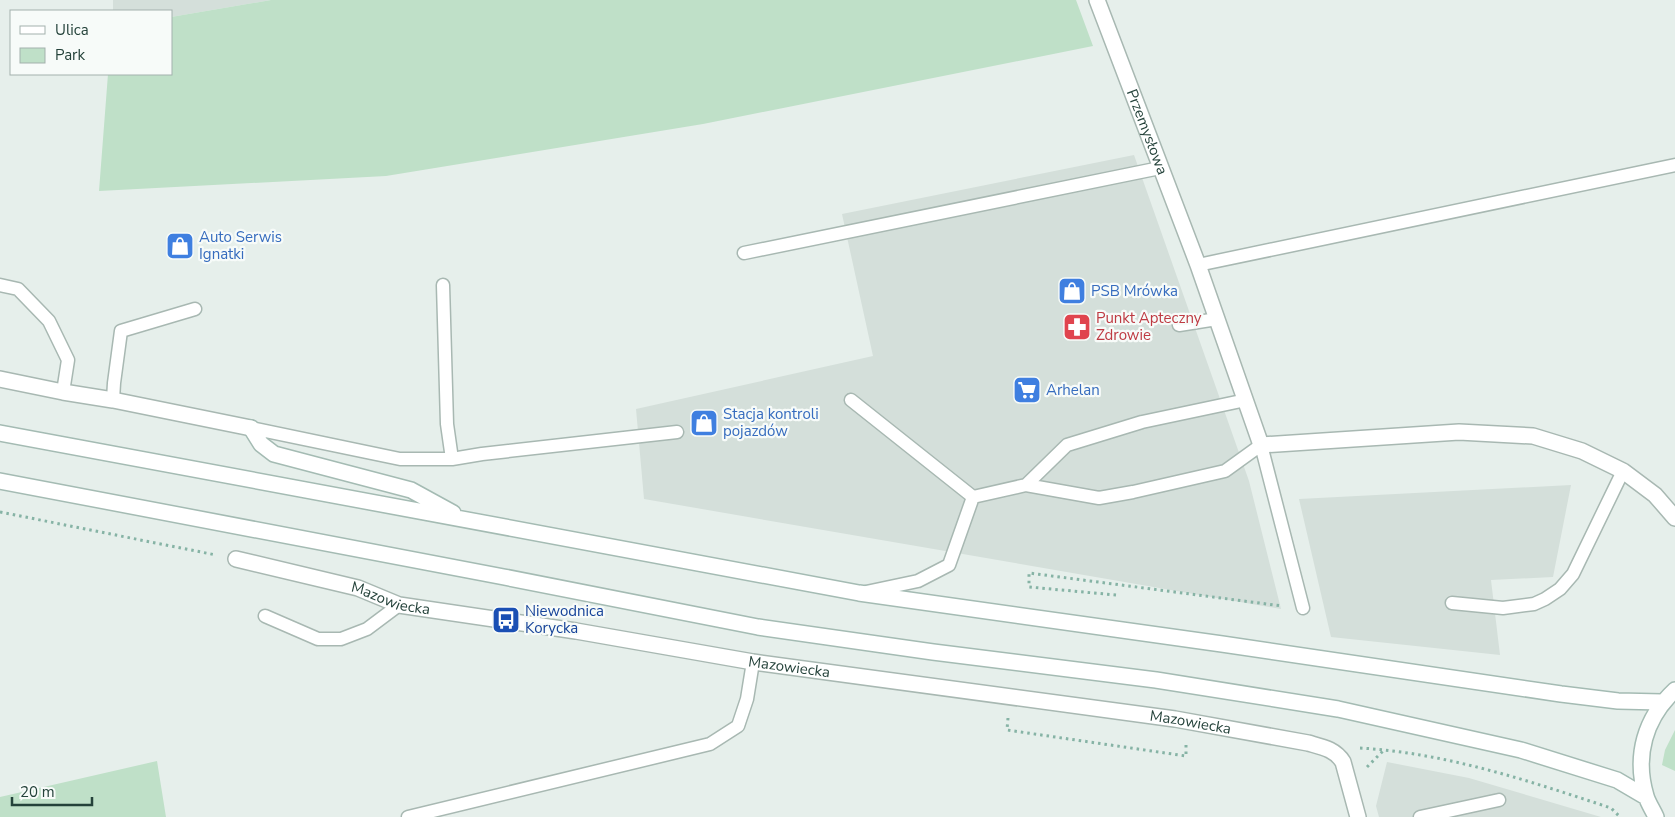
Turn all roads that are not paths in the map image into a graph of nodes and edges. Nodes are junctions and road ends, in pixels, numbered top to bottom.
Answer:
1 (1097, 0) edge
2 (1675, 165) edge
3 (1160, 168) junction
4 (744, 253) dead end
5 (1198, 265) junction
6 (0, 285) edge
7 (443, 285) dead end
8 (195, 309) dead end
9 (1216, 318) junction
10 (1179, 325) dead end
11 (0, 379) edge
12 (63, 392) junction
13 (114, 400) junction
14 (851, 400) dead end
15 (1246, 400) junction
16 (251, 428) junction
17 (677, 432) dead end
18 (0, 433) edge
19 (1261, 445) junction
20 (452, 459) junction
21 (1623, 472) junction
22 (0, 482) edge
23 (1026, 486) junction
24 (973, 497) junction
25 (1675, 518) edge
26 (465, 520) junction
27 (236, 559) road end
28 (859, 593) junction
29 (1452, 603) dead end
30 (399, 605) junction
31 (1303, 608) road end
32 (265, 616) dead end
33 (753, 662) junction
34 (1675, 690) edge
35 (1662, 702) junction
36 (1646, 797) junction
37 (1499, 800) dead end
38 (408, 817) edge
39 (1358, 817) edge
40 (1420, 817) edge
41 (1656, 817) edge

1 - 3 main road, Przemysłowa
2 - 5 lane
3 - 4 lane
3 - 5 main road, Przemysłowa
5 - 9 main road, Przemysłowa
6 - 12 lane
7 - 20 lane
8 - 13 lane
9 - 10 lane
9 - 15 main road, Przemysłowa
11 - 12 main road
12 - 13 main road
13 - 16 main road
14 - 24 lane
15 - 19 main road, Przemysłowa
15 - 23 lane
16 - 20 lane
16 - 26 main road
17 - 20 lane
18 - 26 main road
19 - 21 main road
19 - 23 lane
19 - 31 lane
21 - 25 main road
21 - 29 lane
22 - 36 main road
23 - 24 lane
24 - 28 lane
26 - 28 main road
27 - 30 main road, Mazowiecka
28 - 35 main road
30 - 32 lane
30 - 33 main road, Mazowiecka
33 - 38 lane
33 - 39 main road, Mazowiecka
34 - 35 main road
35 - 36 main road
36 - 41 main road
37 - 40 lane

